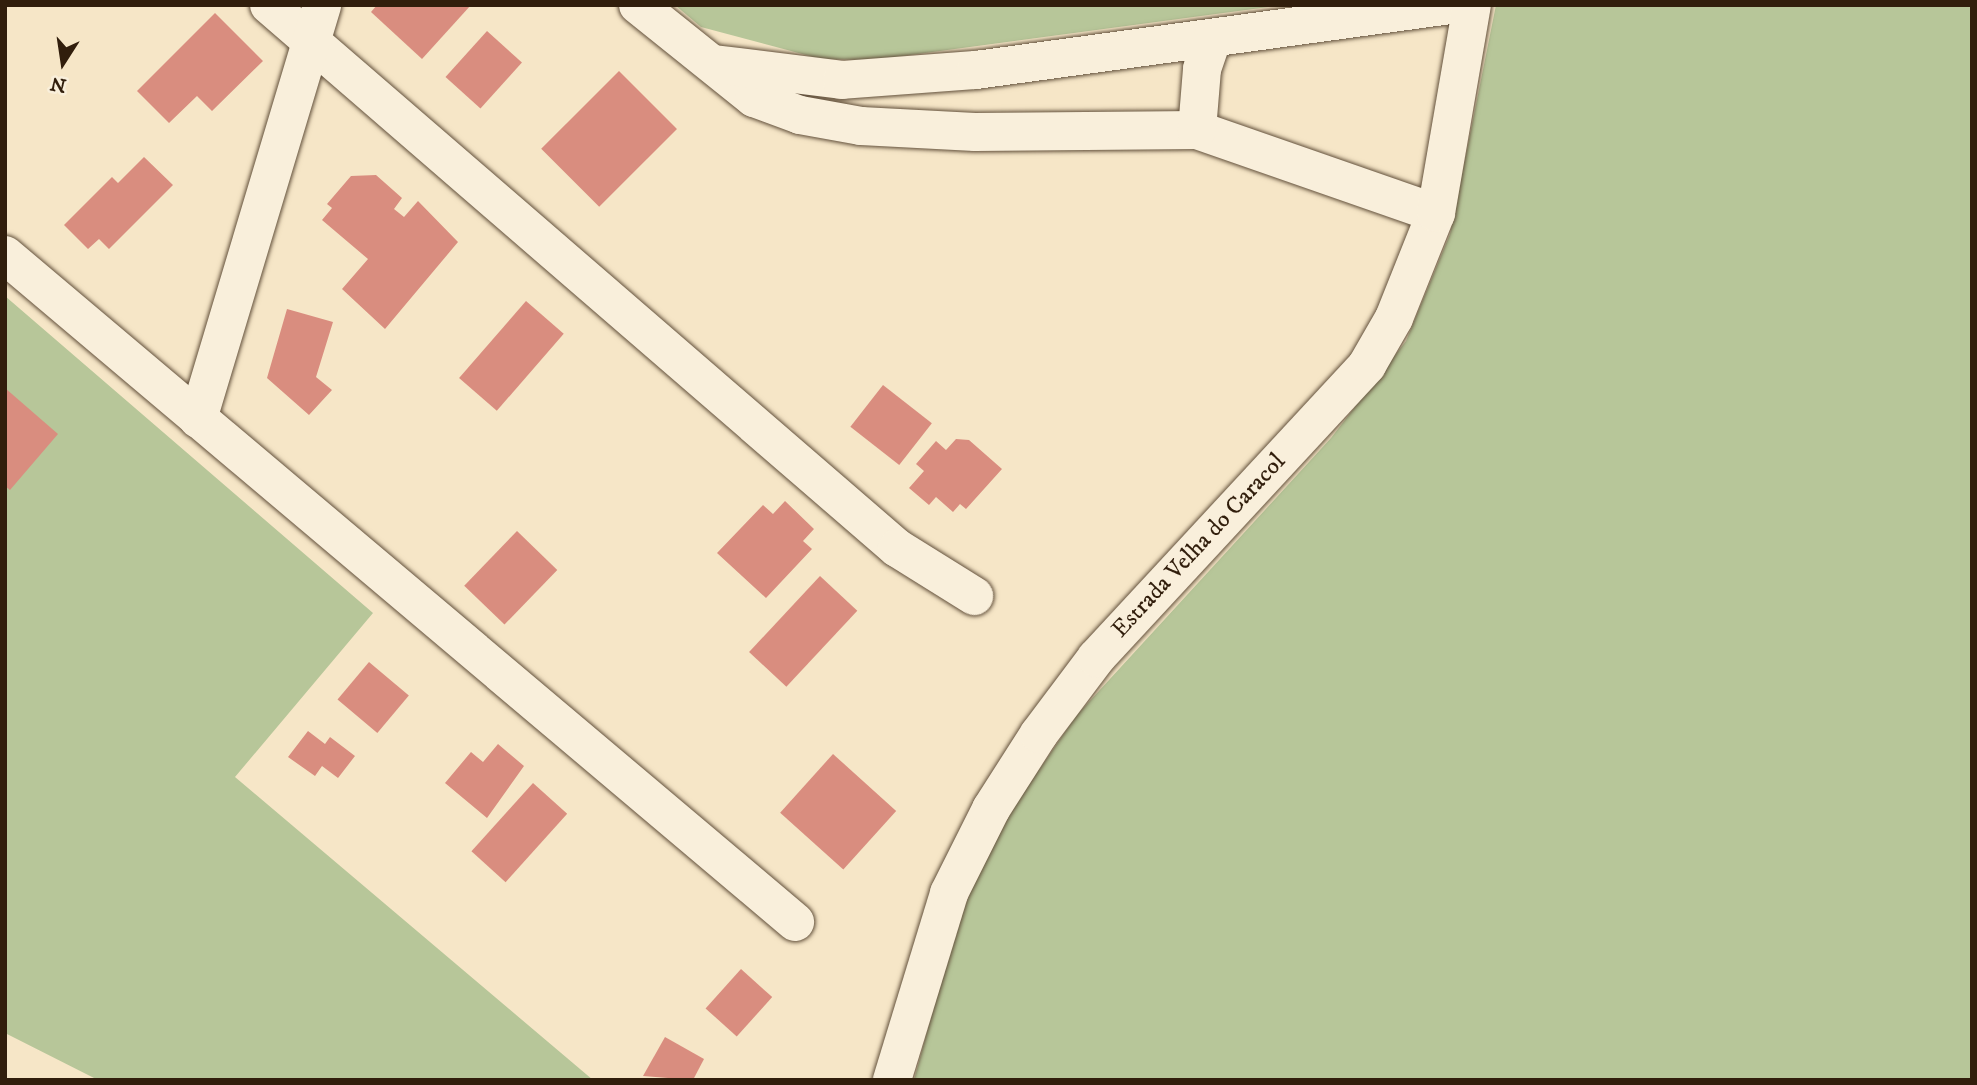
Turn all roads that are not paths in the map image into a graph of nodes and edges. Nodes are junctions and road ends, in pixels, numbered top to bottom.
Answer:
1 (269, 5) edge
2 (322, 5) edge
3 (638, 5) edge
4 (1453, 5) edge
5 (1472, 5) edge
6 (1212, 40) junction
7 (311, 43) junction
8 (708, 64) junction
9 (1197, 130) junction
10 (1436, 213) junction
11 (5, 255) edge
12 (198, 419) junction
13 (974, 596) dead end
14 (795, 922) dead end
15 (892, 1080) edge

1 - 7 street
2 - 7 street
3 - 8 street
4 - 6 street
5 - 10 street, Estrada Velha do Caracol
6 - 8 street
6 - 9 street
7 - 12 street
7 - 13 street
8 - 9 street
9 - 10 street
10 - 15 street, Estrada Velha do Caracol
11 - 12 street
12 - 14 street

